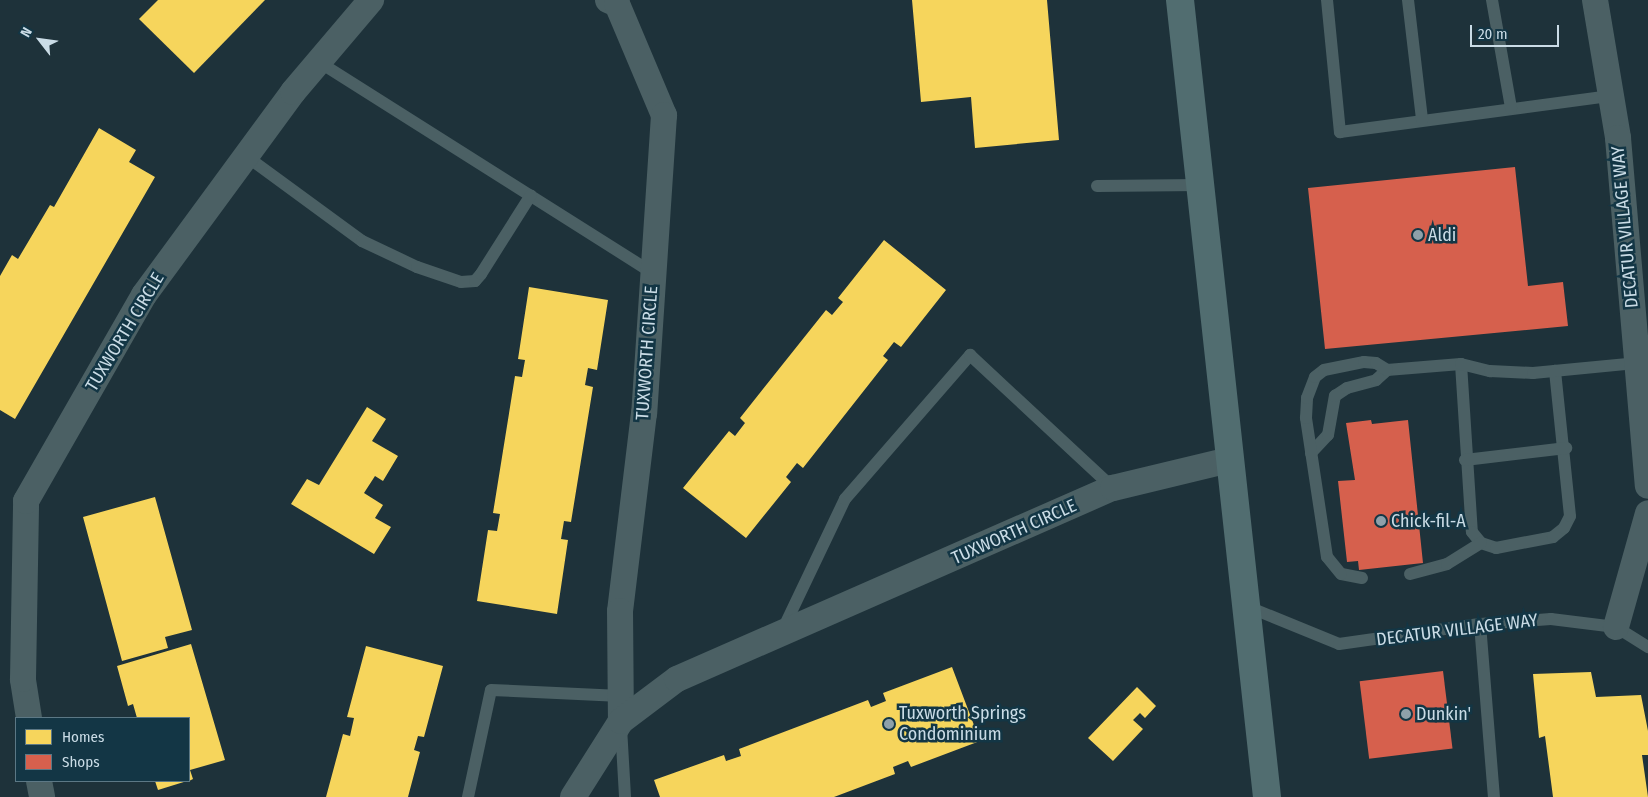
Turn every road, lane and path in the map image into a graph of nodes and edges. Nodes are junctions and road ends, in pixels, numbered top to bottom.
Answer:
1 (371, 0) edge
2 (608, 0) edge
3 (1180, 0) edge
4 (1327, 0) edge
5 (1408, 0) edge
6 (1492, 0) edge
7 (1595, 0) edge
8 (319, 62) junction
9 (1609, 96) junction
10 (1511, 108) junction
11 (1422, 120) junction
12 (246, 156) junction
13 (1200, 185) junction
14 (1097, 186) dead end
15 (531, 195) junction
16 (653, 273) junction
17 (1636, 363) junction
18 (1460, 364) junction
19 (1387, 370) junction
20 (1555, 371) junction
21 (1566, 448) junction
22 (1311, 453) junction
23 (1229, 460) junction
24 (1465, 460) junction
25 (1648, 486) edge
26 (1113, 488) junction
27 (1648, 512) edge
28 (1481, 543) junction
29 (1410, 574) dead end
30 (1362, 578) dead end
31 (1246, 606) junction
32 (1480, 624) junction
33 (1616, 627) junction
34 (781, 634) junction
35 (1648, 647) edge
36 (621, 708) junction
37 (29, 717) edge
38 (39, 782) edge
39 (42, 797) edge
40 (468, 797) edge
41 (573, 797) edge
42 (624, 797) edge
43 (1267, 797) edge
44 (1494, 797) edge

1 - 8 street, TUXWORTH CIRCLE
2 - 16 street, TUXWORTH CIRCLE
3 - 13 highway
4 - 11 lane
5 - 11 lane
6 - 10 lane
7 - 9 street, DECATUR VILLAGE WAY
8 - 12 street, TUXWORTH CIRCLE
8 - 15 lane
9 - 10 lane
9 - 17 street, DECATUR VILLAGE WAY
10 - 11 lane
12 - 15 lane
12 - 37 street, TUXWORTH CIRCLE
13 - 14 lane
13 - 23 highway
15 - 16 lane
16 - 36 street, TUXWORTH CIRCLE
17 - 20 lane
17 - 25 street, DECATUR VILLAGE WAY
18 - 19 lane
18 - 20 lane
18 - 24 lane
19 - 22 lane
19 - 22 lane
20 - 21 lane
21 - 24 lane
21 - 28 lane
22 - 30 lane
23 - 26 street, TUXWORTH CIRCLE
23 - 31 highway
24 - 28 lane
26 - 34 street, TUXWORTH CIRCLE
26 - 34 lane
27 - 33 street
28 - 29 lane
31 - 32 lane, DECATUR VILLAGE WAY
31 - 43 highway
32 - 33 lane, DECATUR VILLAGE WAY
32 - 44 lane
33 - 35 lane
34 - 36 street, TUXWORTH CIRCLE
36 - 40 lane
36 - 41 street, TUXWORTH CIRCLE
36 - 42 lane
38 - 39 street

